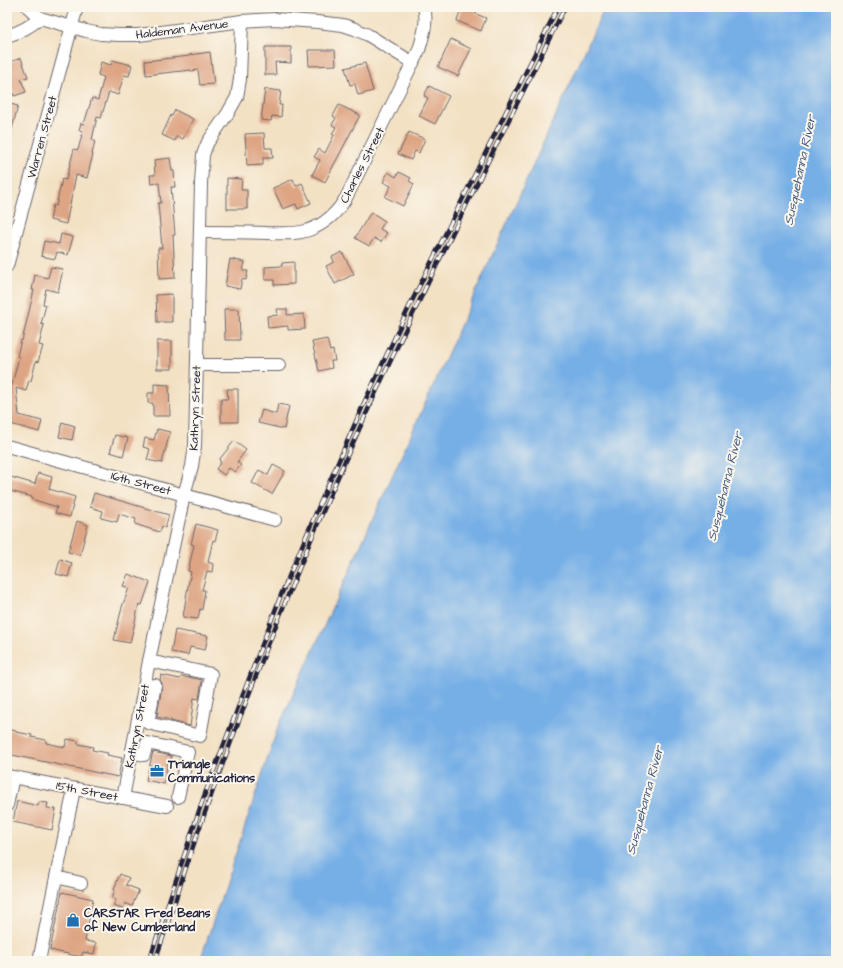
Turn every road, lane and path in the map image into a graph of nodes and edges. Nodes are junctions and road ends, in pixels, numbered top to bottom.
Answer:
1 (28, 7) edge
2 (77, 7) edge
3 (424, 7) edge
4 (40, 18) junction
5 (242, 22) junction
6 (72, 27) junction
7 (7, 36) edge
8 (412, 63) junction
9 (200, 232) junction
10 (7, 266) edge
11 (197, 365) junction
12 (279, 365) dead end
13 (7, 446) edge
14 (184, 495) junction
15 (275, 520) dead end
16 (149, 661) junction
17 (155, 685) dead end
18 (131, 752) junction
19 (10, 777) edge
20 (74, 789) junction
21 (178, 797) dead end
22 (123, 798) junction
23 (7, 805) edge
24 (167, 806) dead end
25 (56, 877) junction
26 (82, 883) dead end
27 (40, 956) dead end

1 - 4 street, Haldeman Avenue
2 - 6 street, Warren Street
3 - 8 street, Charles Street
4 - 6 street, Haldeman Avenue
4 - 7 street
5 - 6 street, Haldeman Avenue
5 - 8 street, Haldeman Avenue
5 - 9 street, Kathryn Street
6 - 10 street, Warren Street
8 - 9 street, Charles Street
9 - 11 street, Kathryn Street
11 - 12 street
11 - 14 street, Kathryn Street
13 - 14 street, 16th Street
14 - 15 street, 16th Street
14 - 16 street, Kathryn Street
16 - 17 street
16 - 18 street, Kathryn Street
18 - 21 street
18 - 22 street, Kathryn Street
19 - 20 street, 15th Street
19 - 23 street
20 - 22 street, 15th Street
20 - 25 street
22 - 24 street, 15th Street
25 - 26 street
25 - 27 street

